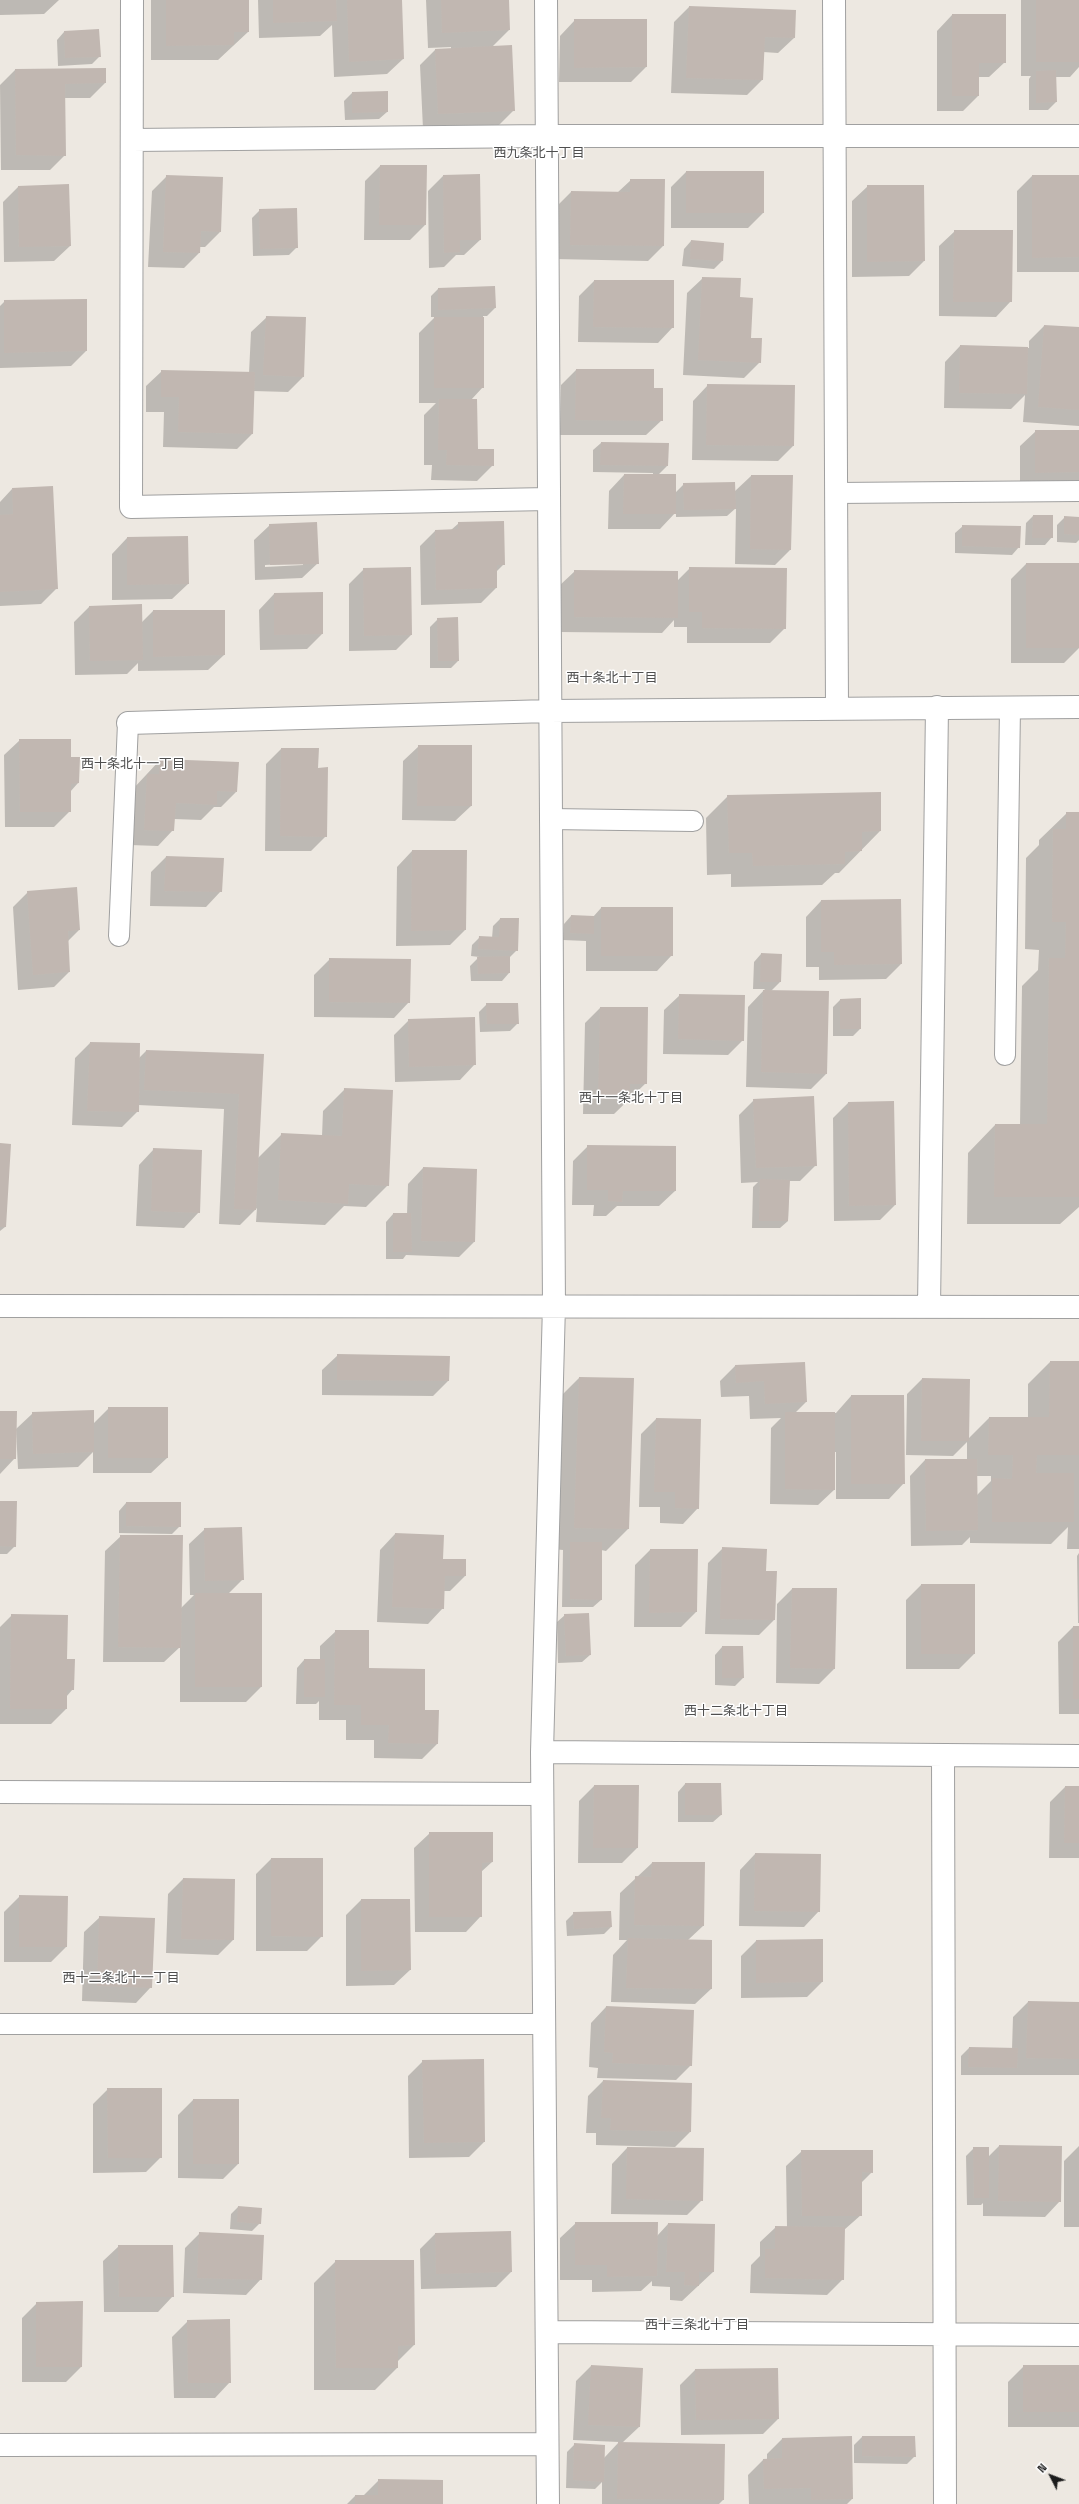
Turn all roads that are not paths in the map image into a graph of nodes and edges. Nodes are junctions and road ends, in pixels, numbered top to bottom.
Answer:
1 (132, 0) edge
2 (546, 0) edge
3 (834, 0) edge
4 (547, 136) junction
5 (1079, 136) edge
6 (834, 137) junction
7 (132, 140) junction
8 (1079, 491) edge
9 (836, 492) junction
10 (548, 499) junction
11 (937, 707) junction
12 (1010, 707) junction
13 (1079, 707) edge
14 (838, 708) junction
15 (549, 711) junction
16 (128, 723) joint
17 (550, 819) junction
18 (693, 821) dead end
19 (119, 936) dead end
20 (1005, 1056) dead end
21 (0, 1306) edge
22 (554, 1306) junction
23 (929, 1307) junction
24 (1079, 1307) edge
25 (542, 1752) junction
26 (943, 1755) junction
27 (1079, 1756) edge
28 (0, 1792) edge
29 (542, 1794) junction
30 (0, 2024) edge
31 (544, 2024) junction
32 (547, 2332) junction
33 (945, 2334) junction
34 (1079, 2335) edge
35 (0, 2444) edge
36 (547, 2444) junction
37 (548, 2504) edge
38 (945, 2504) edge

1 - 7 street
2 - 4 street
3 - 6 street
4 - 6 street
4 - 7 street
4 - 10 street
5 - 6 street
6 - 9 street
7 - 10 street
8 - 9 lane
9 - 14 street
10 - 15 street
11 - 12 street
11 - 14 street
11 - 23 street
12 - 13 street
12 - 20 lane
14 - 15 street
15 - 16 street
15 - 17 street
16 - 19 lane
17 - 18 lane
17 - 22 street
21 - 22 street
22 - 23 street
22 - 25 street
23 - 24 street
25 - 26 street
25 - 29 street
26 - 27 street
26 - 33 street
28 - 29 street
29 - 31 street
30 - 31 lane
31 - 32 street
32 - 33 street
32 - 36 street
33 - 34 street
33 - 38 street
35 - 36 street
36 - 37 street

